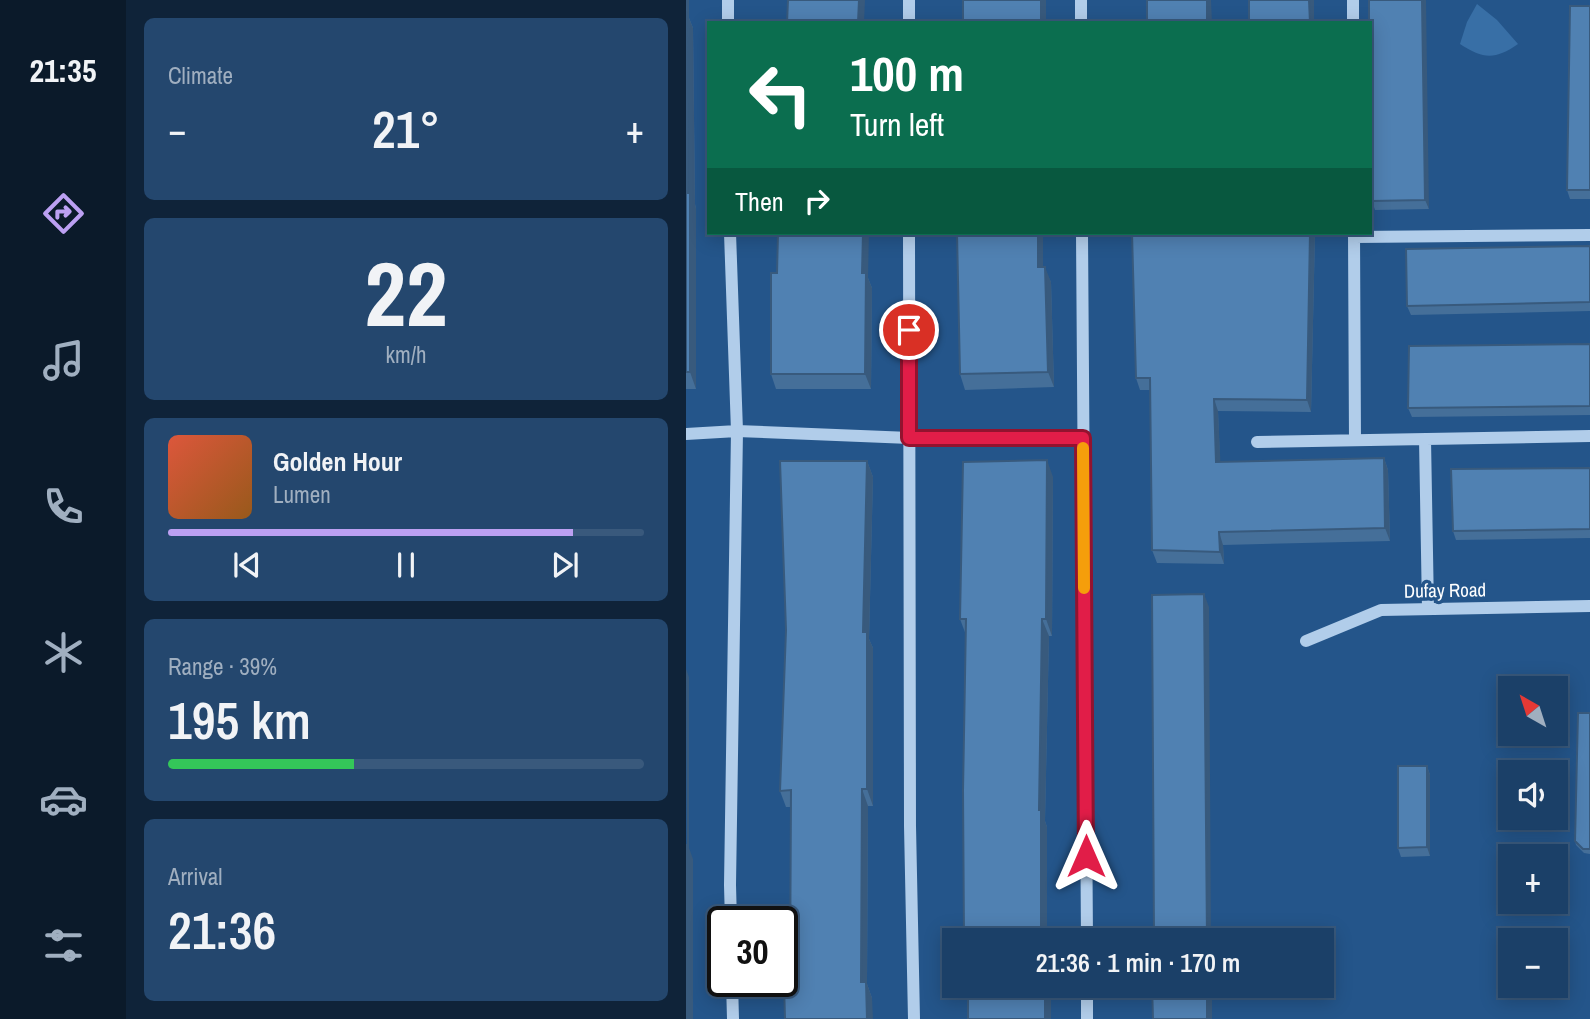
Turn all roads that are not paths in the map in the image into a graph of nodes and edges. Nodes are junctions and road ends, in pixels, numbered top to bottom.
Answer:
1 (729, 0) edge
2 (909, 0) edge
3 (1081, 0) edge
4 (1353, 0) edge
5 (728, 21) edge
6 (909, 21) edge
7 (1081, 21) edge
8 (1353, 21) edge
9 (730, 235) edge
10 (909, 235) edge
11 (1082, 235) edge
12 (1354, 235) edge
13 (1590, 235) edge
14 (737, 432) junction
15 (686, 434) edge
16 (1590, 436) edge
17 (909, 438) junction
18 (1083, 438) junction
19 (1425, 439) junction
20 (1355, 440) junction
21 (1257, 442) dead end
22 (1590, 606) edge
23 (1428, 609) junction
24 (1306, 641) dead end
25 (731, 906) edge
26 (1087, 928) edge
27 (732, 997) edge
28 (1087, 998) edge
29 (733, 1019) edge
30 (914, 1019) edge
31 (1087, 1019) edge

1 - 5 street
2 - 6 street
3 - 7 street
4 - 8 street
9 - 14 street
10 - 17 street
11 - 18 street
12 - 13 street
12 - 20 street
14 - 15 street
14 - 17 street
14 - 25 street
16 - 19 street
17 - 18 street
17 - 30 street
18 - 26 street
19 - 20 street
19 - 23 street
20 - 21 street
22 - 23 street, Dufay Road
23 - 24 street, Dufay Road
27 - 29 street
28 - 31 street

